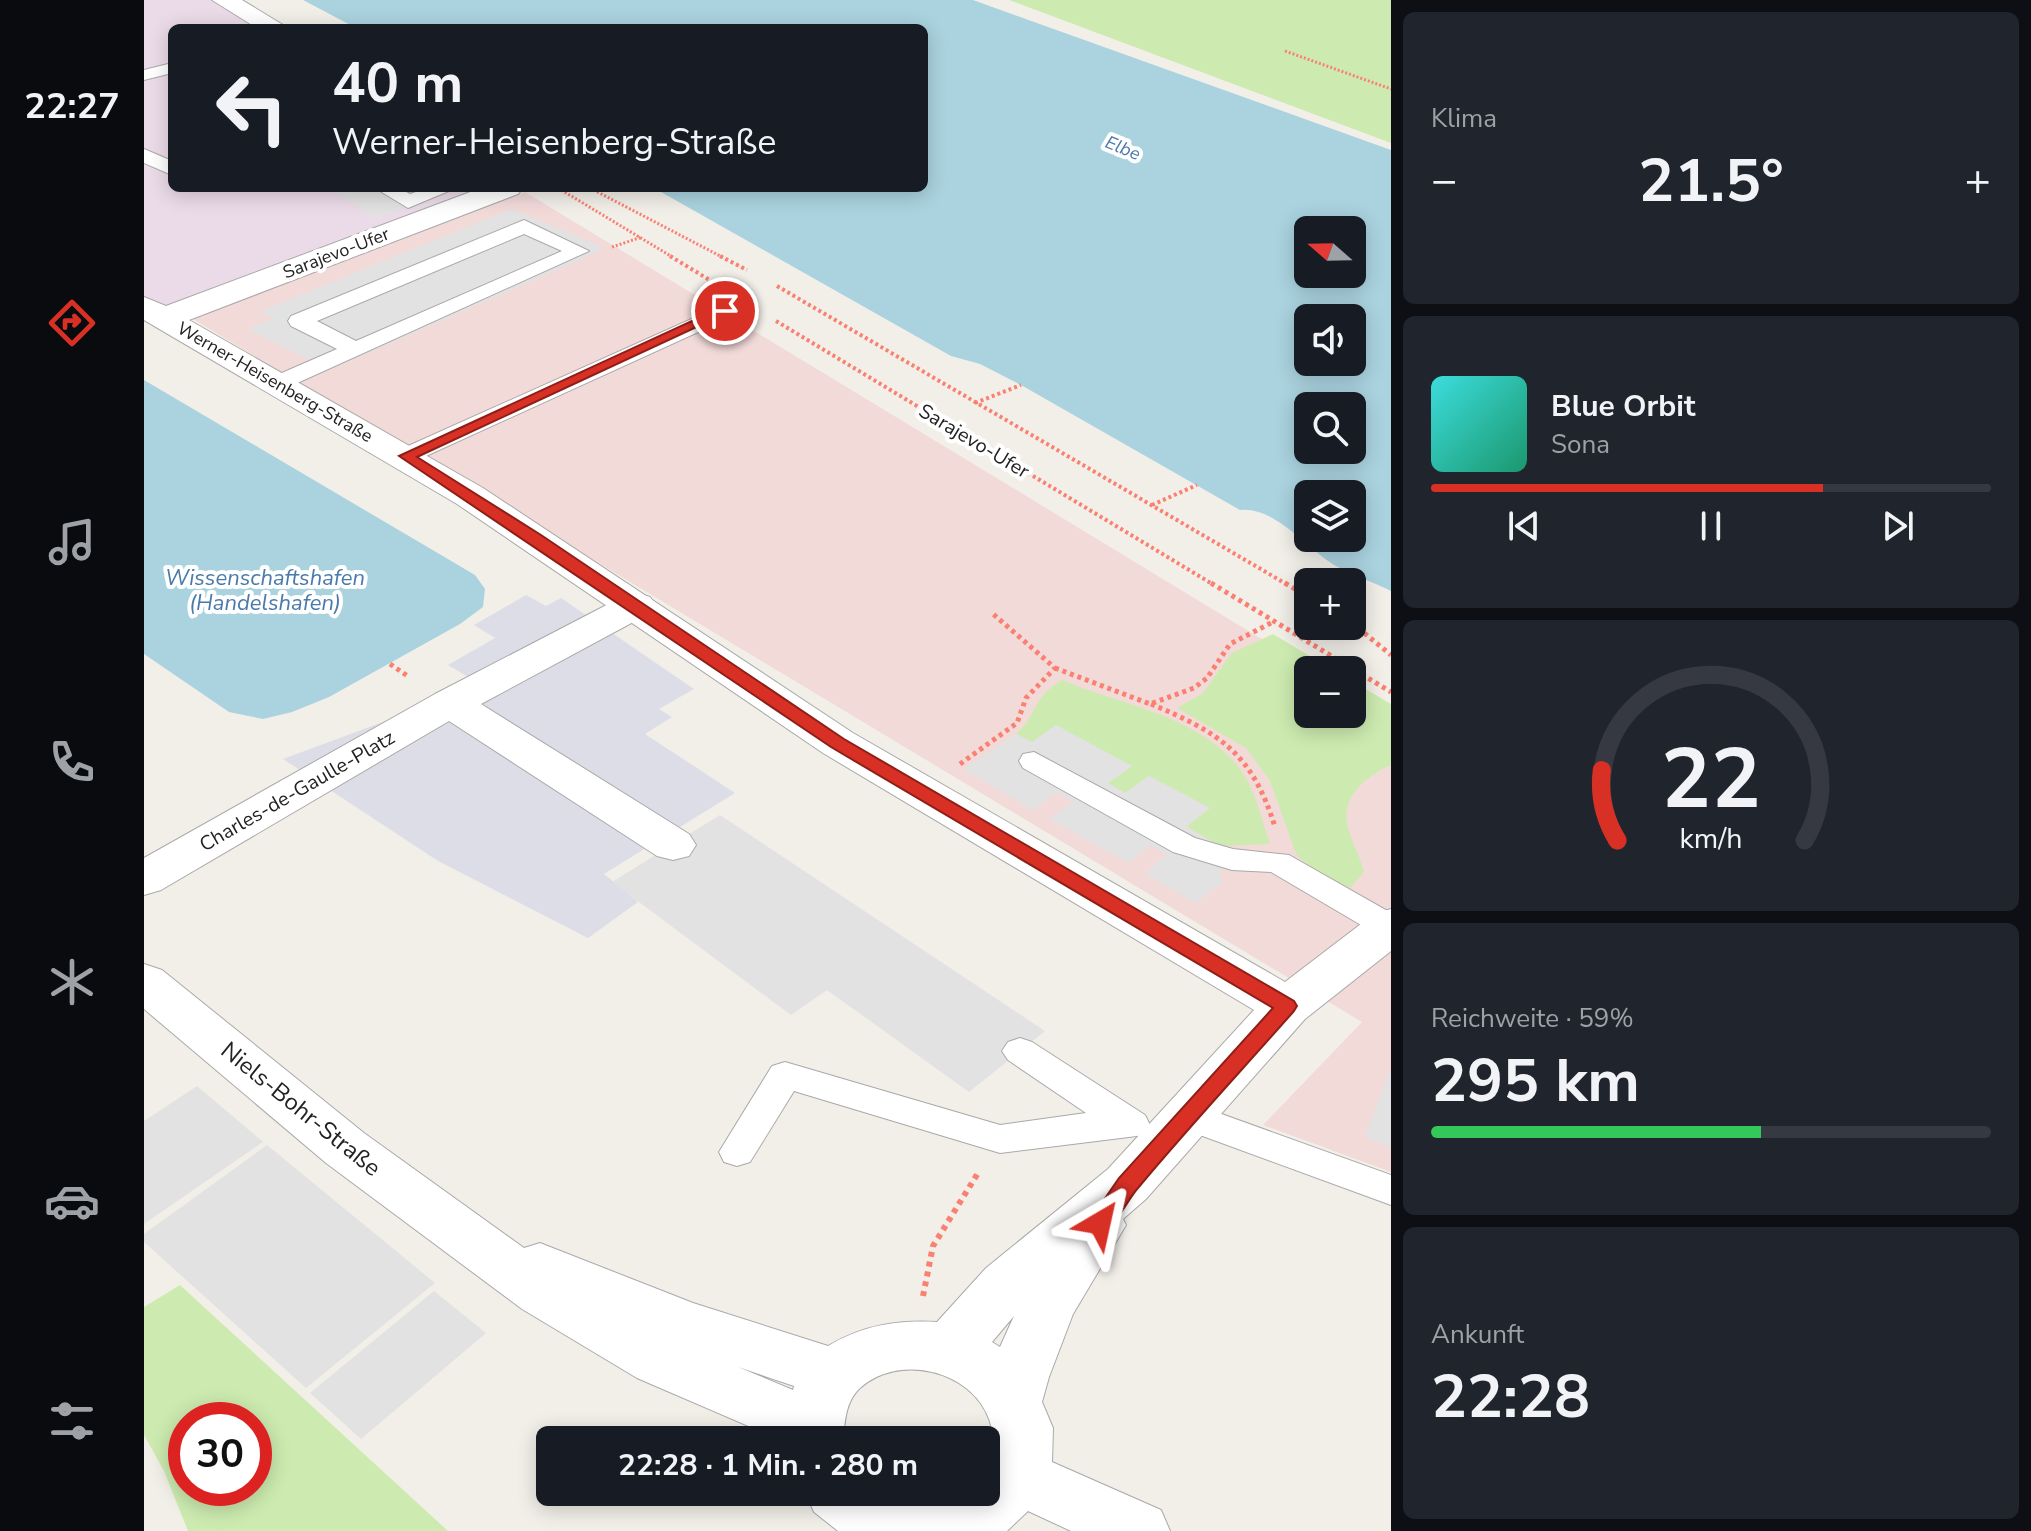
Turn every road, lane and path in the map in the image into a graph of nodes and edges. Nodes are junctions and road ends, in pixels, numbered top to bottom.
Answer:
1 (224, 0) edge
2 (268, 24) edge
3 (1285, 51) dead end
4 (168, 69) edge
5 (144, 75) edge
6 (1391, 89) edge
7 (144, 155) edge
8 (168, 167) edge
9 (392, 192) edge
10 (435, 192) edge
11 (497, 192) edge
12 (565, 192) edge
13 (598, 192) edge
14 (759, 276) dead end
15 (772, 283) dead end
16 (745, 302) junction
17 (154, 312) edge
18 (355, 349) junction
19 (276, 384) junction
20 (1021, 385) dead end
21 (975, 403) junction
22 (406, 456) junction
23 (1197, 485) dead end
24 (1152, 505) junction
25 (1294, 589) edge
26 (636, 605) junction
27 (992, 613) dead end
28 (1272, 623) junction
29 (1366, 634) edge
30 (1391, 655) edge
31 (1055, 668) junction
32 (1391, 692) edge
33 (450, 703) junction
34 (1150, 704) junction
35 (1034, 761) dead end
36 (919, 792) junction
37 (673, 845) dead end
38 (1278, 862) junction
39 (144, 879) edge
40 (1390, 926) edge
41 (144, 982) edge
42 (1287, 1006) junction
43 (1020, 1051) dead end
44 (1000, 1139) junction
45 (1152, 1142) junction
46 (737, 1152) dead end
47 (1391, 1190) edge
48 (937, 1326) junction
49 (1013, 1400) junction
50 (819, 1413) edge
51 (1017, 1476) junction
52 (852, 1512) edge
53 (953, 1528) edge
54 (1138, 1531) edge

1 - 2 street
3 - 6 path
4 - 5 lane
7 - 8 lane
9 - 10 lane
11 - 17 street, Sarajevo-Ufer
12 - 16 path, Sarajevo-Ufer
13 - 14 path
15 - 21 path
16 - 22 lane
16 - 28 path, Sarajevo-Ufer
17 - 19 street, Werner-Heisenberg-Straße
18 - 18 lane
18 - 19 lane
19 - 22 street, Werner-Heisenberg-Straße
20 - 21 path
21 - 24 path
22 - 26 street, Werner-Heisenberg-Straße
23 - 24 path
24 - 25 path
26 - 33 street, Charles-de-Gaulle-Platz
26 - 36 street, Werner-Heisenberg-Straße
27 - 31 path
28 - 32 path, Sarajevo-Ufer
28 - 34 path
29 - 30 path
31 - 34 path
31 - 36 path
33 - 37 street
33 - 39 street, Charles-de-Gaulle-Platz
34 - 38 path
35 - 38 lane
36 - 42 street, Werner-Heisenberg-Straße
38 - 40 lane
40 - 42 street
41 - 50 street, Niels-Bohr-Straße
42 - 45 street
43 - 45 lane
44 - 45 lane
44 - 46 lane
44 - 48 path
45 - 47 lane
45 - 48 street
45 - 49 street
48 - 49 street
48 - 50 street
49 - 51 street
51 - 53 street
51 - 54 street
52 - 53 street

